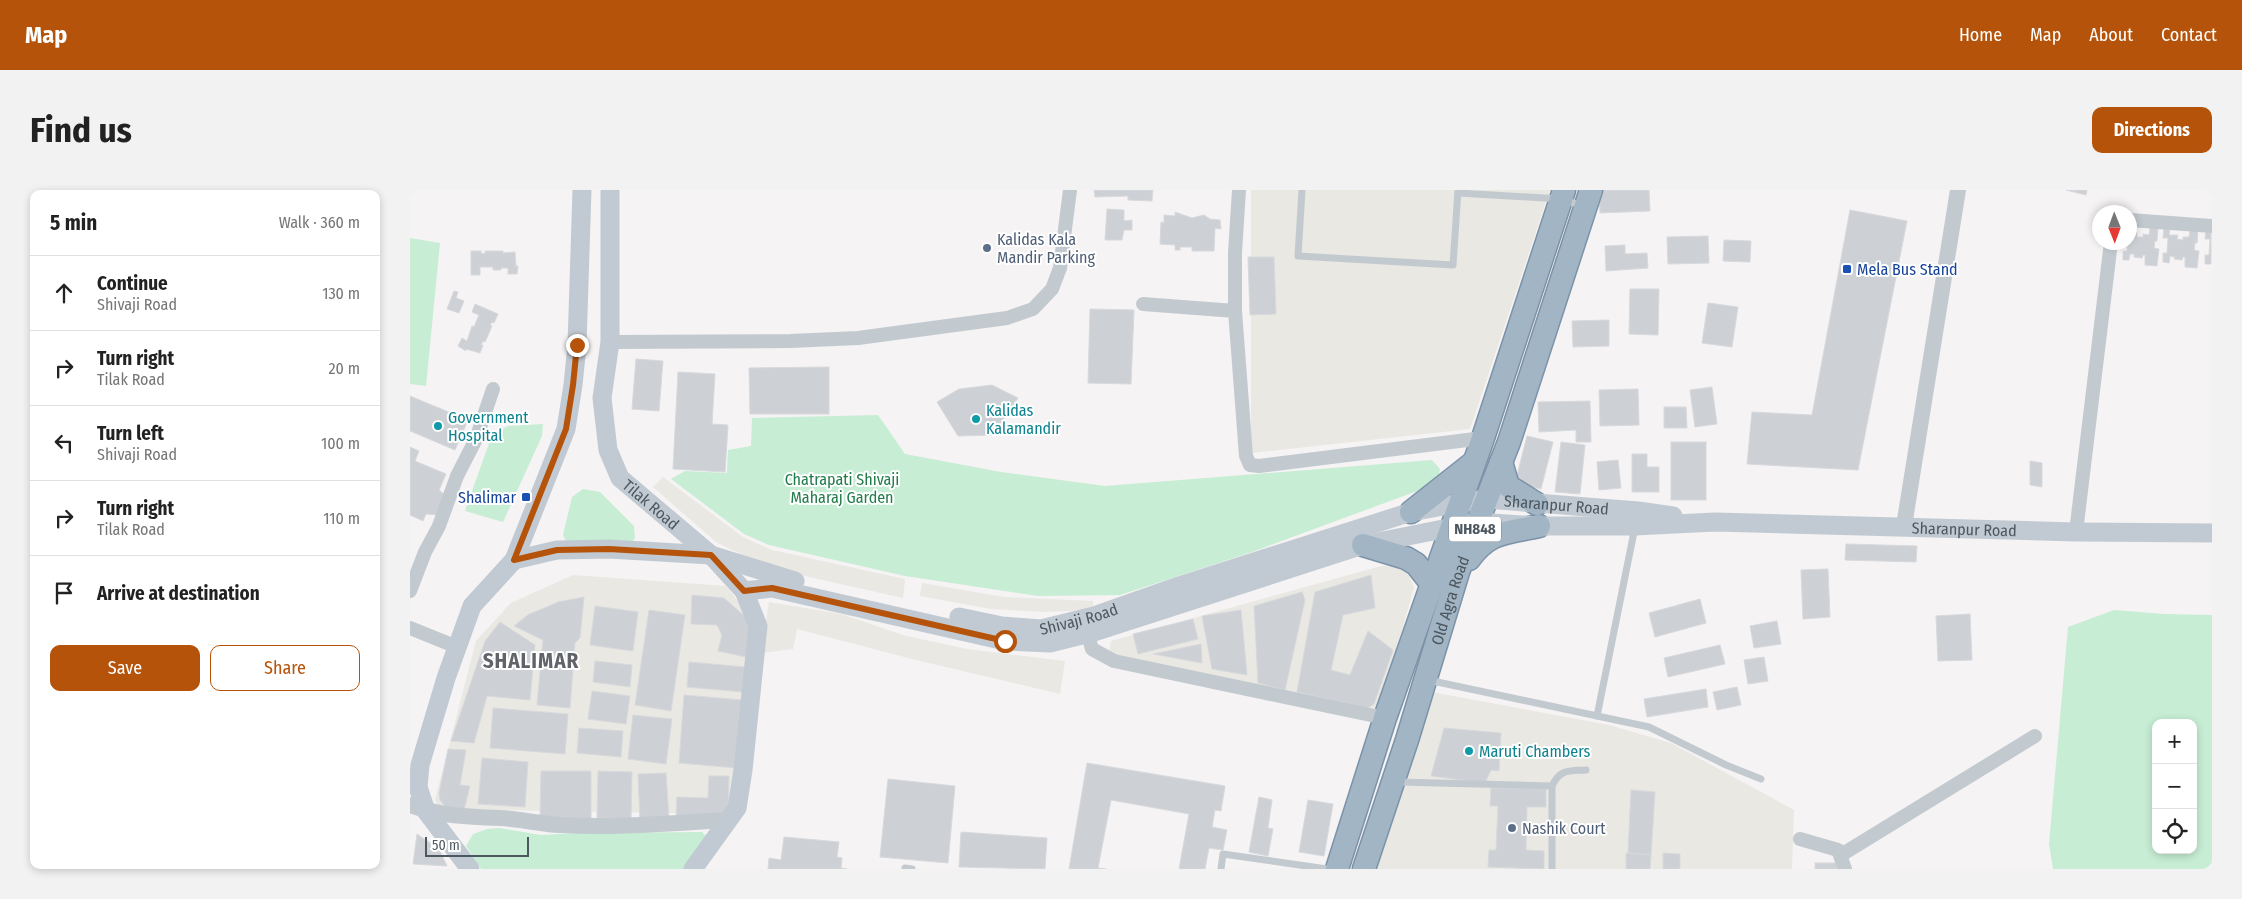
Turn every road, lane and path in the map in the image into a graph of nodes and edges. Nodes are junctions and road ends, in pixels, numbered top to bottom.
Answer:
1 (582, 190) edge
2 (610, 190) edge
3 (1070, 190) edge
4 (1239, 190) edge
5 (1302, 190) edge
6 (1958, 190) edge
7 (1458, 191) edge
8 (1563, 194) edge
9 (1588, 199) edge
10 (2137, 221) edge
11 (2212, 226) edge
12 (2110, 250) edge
13 (1143, 304) dead end
14 (1235, 310) junction
15 (610, 342) junction
16 (493, 389) dead end
17 (1483, 438) junction
18 (1474, 462) junction
19 (1501, 462) junction
20 (1487, 499) junction
21 (1460, 503) junction
22 (1411, 512) junction
23 (1538, 515) junction
24 (1478, 522) junction
25 (1715, 522) junction
26 (1451, 526) junction
27 (1635, 526) junction
28 (1904, 526) junction
29 (2076, 532) junction
30 (2212, 534) edge
31 (1363, 545) junction
32 (711, 555) junction
33 (514, 560) junction
34 (1458, 572) junction
35 (1431, 583) junction
36 (410, 591) edge
37 (744, 591) junction
38 (1086, 626) junction
39 (410, 628) edge
40 (457, 647) junction
41 (1426, 680) junction
42 (1597, 716) junction
43 (1385, 718) junction
44 (2035, 736) dead end
45 (1586, 770) dead end
46 (1761, 779) dead end
47 (1393, 781) junction
48 (1552, 786) junction
49 (418, 808) edge
50 (728, 820) junction
51 (1800, 839) dead end
52 (1841, 855) junction
53 (470, 869) edge
54 (693, 869) edge
55 (1221, 869) edge
56 (1327, 869) edge
57 (1337, 869) edge
58 (1364, 869) edge
59 (1552, 869) edge
60 (1846, 869) edge

1 - 33 main road
2 - 15 main road, Tilak Road
3 - 15 street
4 - 14 street
5 - 7 lane
6 - 28 street
7 - 8 lane
8 - 9 lane
8 - 17 highway, Old Agra Road / NH848
9 - 19 highway, Old Agra Road / NH848
10 - 11 street
12 - 29 street
13 - 14 street
14 - 17 street
15 - 32 main road, Tilak Road
16 - 36 street
17 - 18 highway, Old Agra Road / NH848
18 - 21 highway, Old Agra Road / NH848
18 - 22 highway
19 - 20 highway, Old Agra Road / NH848
19 - 23 highway
20 - 21 main road, Shivaji Road
20 - 23 main road, Sharanpur Road
20 - 24 highway, Old Agra Road / NH848
21 - 22 main road, Shivaji Road
21 - 26 highway, Old Agra Road / NH848
22 - 38 main road, Shivaji Road
23 - 24 main road, Sharanpur Road
23 - 25 main road, Sharanpur Road
23 - 27 main road, Sharanpur Road
23 - 34 highway
24 - 26 main road, Shivaji Road
24 - 34 highway, Old Agra Road / NH848
25 - 27 main road, Sharanpur Road
25 - 28 main road, Sharanpur Road
26 - 31 main road, Shivaji Road
26 - 35 highway, Old Agra Road / NH848
27 - 42 lane
28 - 29 main road, Sharanpur Road
29 - 30 main road, Sharanpur Road
31 - 35 highway
31 - 38 main road, Shivaji Road
32 - 33 main road, Shivaji Road
32 - 37 main road, Tilak Road
32 - 38 main road, Shivaji Road
33 - 40 main road
34 - 41 highway, Old Agra Road / NH848
35 - 43 highway, Old Agra Road / NH848
37 - 38 main road, Shivaji Road
37 - 50 main road, Tilak Road
38 - 43 street
39 - 40 street
40 - 49 main road
41 - 42 lane
41 - 47 highway, Old Agra Road / NH848
42 - 46 lane
43 - 57 highway, Old Agra Road / NH848
44 - 52 street
45 - 48 lane
47 - 48 lane
47 - 58 highway, Old Agra Road / NH848
48 - 59 lane
49 - 50 street
49 - 53 main road
50 - 54 main road, Tilak Road
51 - 52 street
52 - 60 street
55 - 56 lane

